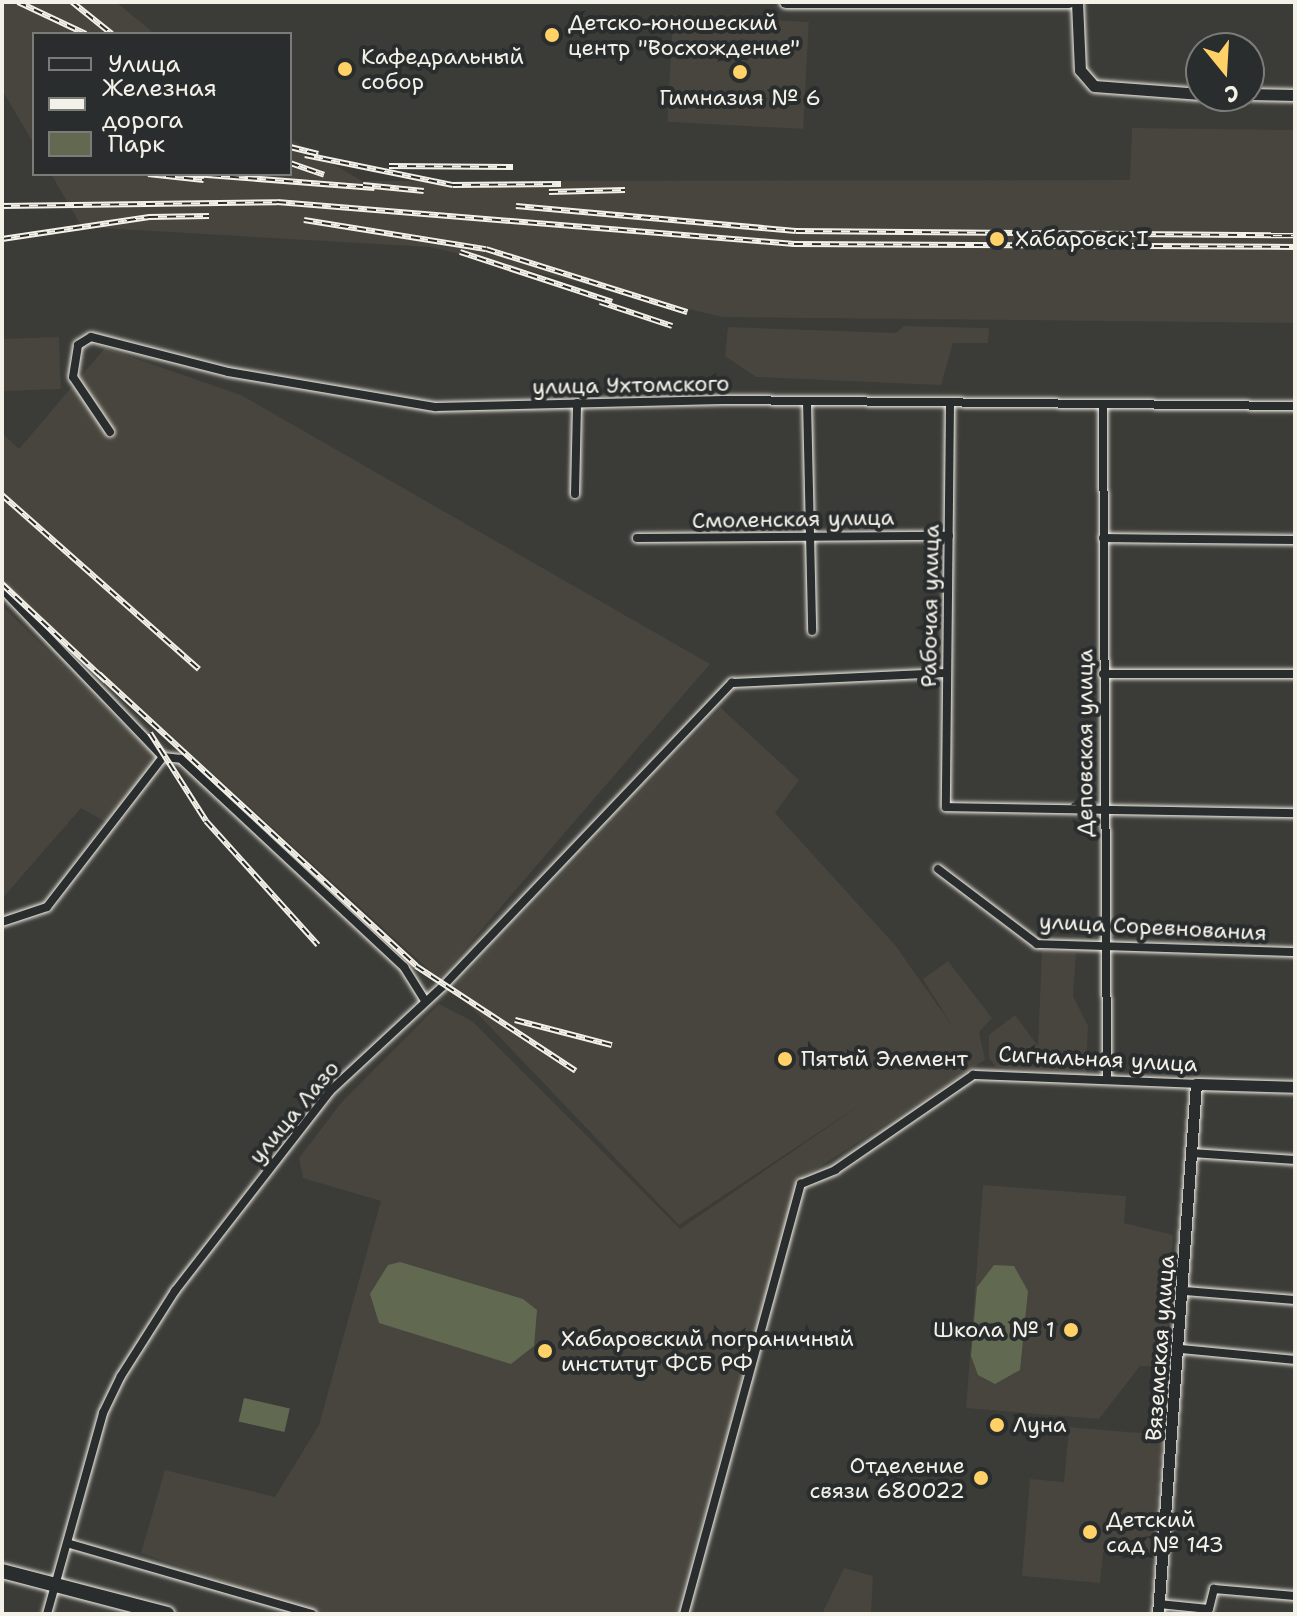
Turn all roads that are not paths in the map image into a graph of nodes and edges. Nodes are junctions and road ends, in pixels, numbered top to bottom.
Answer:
1 (786, 2) edge
2 (1069, 2) edge
3 (1077, 2) edge
4 (940, 4) edge
5 (1047, 4) edge
6 (1185, 94) edge
7 (1265, 94) edge
8 (1295, 95) edge
9 (807, 402) junction
10 (577, 403) junction
11 (950, 405) junction
12 (1103, 405) junction
13 (1295, 406) edge
14 (110, 432) dead end
15 (575, 494) dead end
16 (949, 536) junction
17 (810, 537) junction
18 (637, 538) dead end
19 (1103, 538) junction
20 (1295, 540) edge
21 (2, 589) edge
22 (812, 631) dead end
23 (947, 673) junction
24 (1103, 674) junction
25 (1295, 674) edge
26 (163, 757) junction
27 (1103, 810) junction
28 (1295, 813) edge
29 (938, 869) dead end
30 (2, 922) edge
31 (1106, 948) junction
32 (1295, 952) edge
33 (425, 1001) junction
34 (1107, 1080) junction
35 (1196, 1084) junction
36 (1295, 1087) edge
37 (1192, 1153) junction
38 (1295, 1160) edge
39 (1185, 1291) junction
40 (1295, 1300) edge
41 (1181, 1349) junction
42 (1295, 1360) edge
43 (70, 1544) junction
44 (2, 1571) edge
45 (56, 1584) junction
46 (1295, 1596) edge
47 (1159, 1609) edge
48 (47, 1614) edge
49 (167, 1614) edge
50 (312, 1614) edge
51 (684, 1614) edge

1 - 4 main road
2 - 5 main road
3 - 6 street
4 - 5 main road
7 - 8 street
9 - 10 street, улица Ухтомского
9 - 11 street, улица Ухтомского
9 - 17 street
10 - 14 street, улица Ухтомского
10 - 15 street
11 - 12 street, улица Ухтомского
11 - 16 street, Рабочая улица
12 - 13 street, улица Ухтомского
12 - 19 street, Деповская улица
16 - 17 street, Смоленская улица
16 - 23 street, Рабочая улица
17 - 18 street, Смоленская улица
17 - 22 street
19 - 20 street
19 - 24 street, Деповская улица
21 - 26 street
23 - 27 street, Рабочая улица
23 - 33 street, улица Лазо
24 - 25 street
24 - 27 street, Деповская улица
26 - 30 street
26 - 33 street
27 - 28 street
27 - 31 street, Деповская улица
29 - 31 street, улица Соревнования
31 - 32 street, улица Соревнования
31 - 34 street, Деповская улица
33 - 43 street, улица Лазо
34 - 35 street, Сигнальная улица
34 - 51 street, Сигнальная улица
35 - 36 street, Сигнальная улица
35 - 37 street, Вяземская улица
37 - 38 street
37 - 39 street, Вяземская улица
39 - 40 street
39 - 41 street, Вяземская улица
41 - 42 street
41 - 47 street, Вяземская улица
43 - 45 street, улица Лазо
43 - 50 street
44 - 45 highway
45 - 48 street, улица Лазо
45 - 49 highway
46 - 47 street

